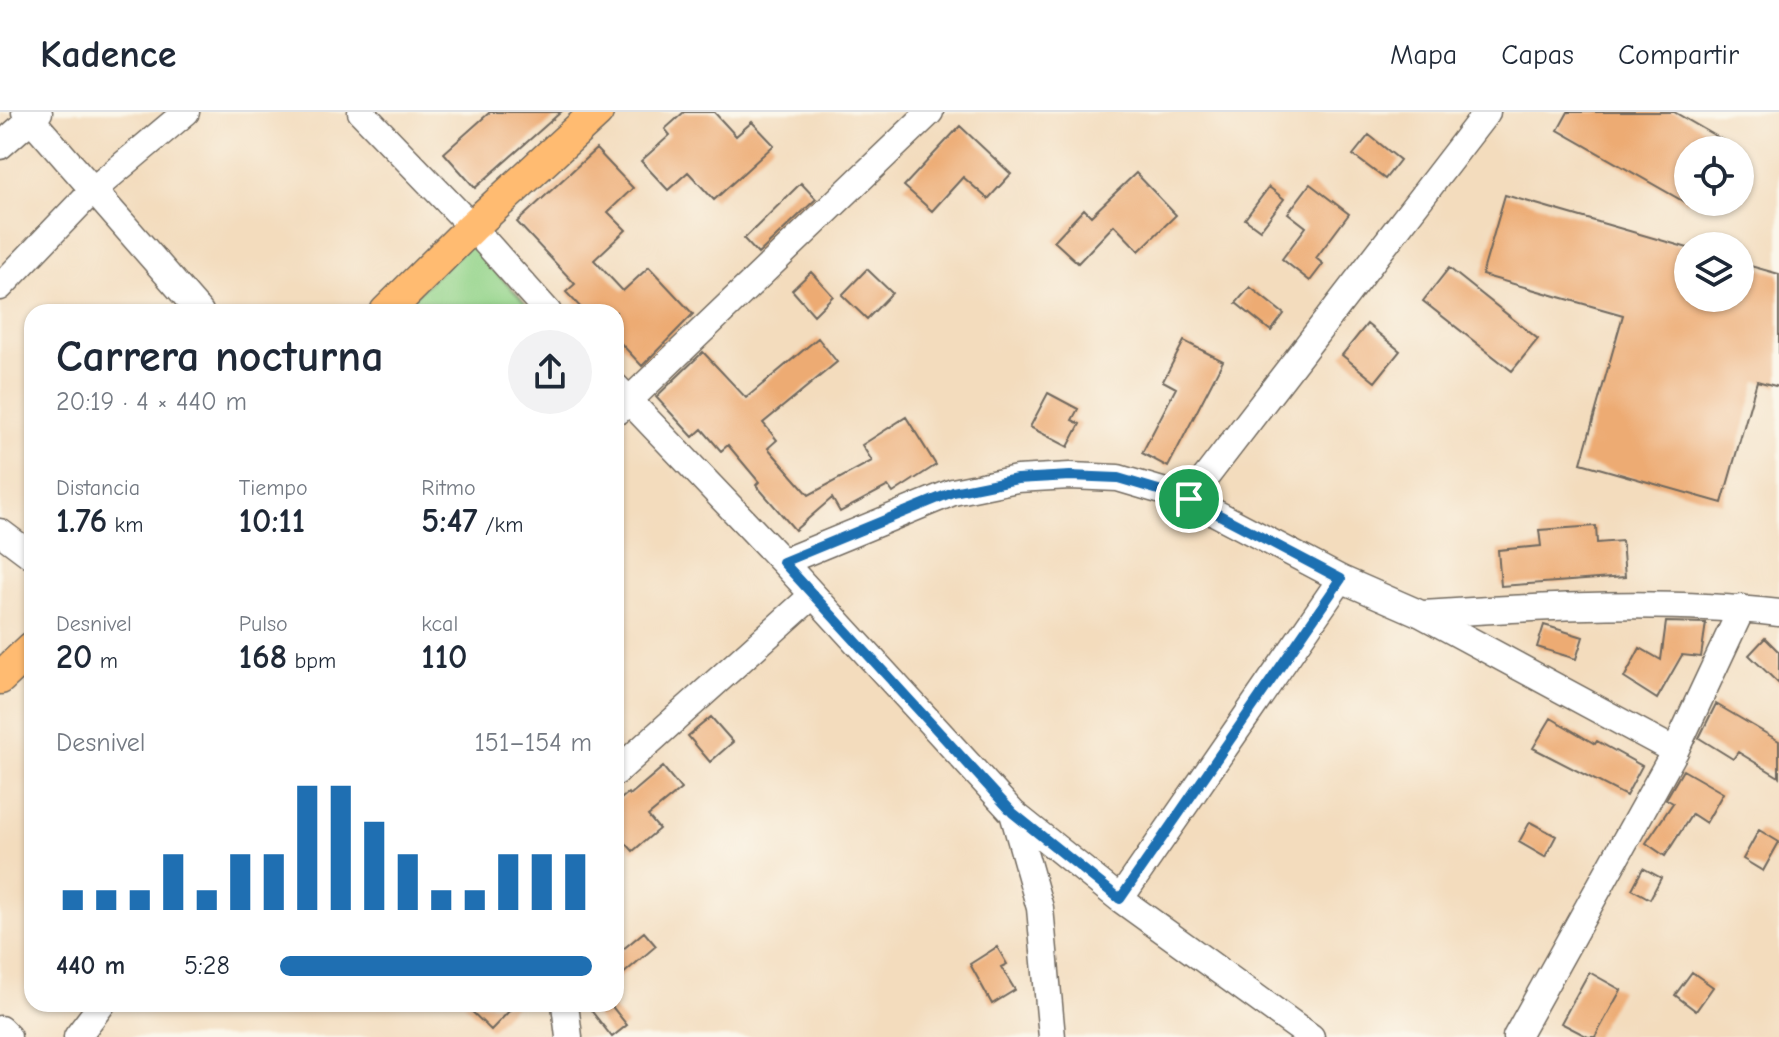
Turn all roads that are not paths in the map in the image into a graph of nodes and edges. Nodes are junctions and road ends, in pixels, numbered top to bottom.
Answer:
1 (186, 112) edge
2 (361, 112) edge
3 (597, 112) edge
4 (930, 112) edge
5 (32, 114) edge
6 (1481, 114) edge
7 (0, 146) edge
8 (93, 190) junction
9 (472, 227) junction
10 (0, 287) edge
11 (193, 304) edge
12 (394, 304) edge
13 (541, 304) edge
14 (624, 396) edge
15 (624, 404) edge
16 (1189, 499) junction
17 (0, 532) edge
18 (24, 550) edge
19 (783, 562) junction
20 (1341, 579) junction
21 (813, 595) junction
22 (1742, 608) junction
23 (1779, 613) edge
24 (1421, 614) junction
25 (24, 656) edge
26 (0, 678) edge
27 (1675, 751) junction
28 (624, 765) edge
29 (1013, 813) junction
30 (1120, 899) junction
31 (96, 1012) edge
32 (566, 1012) edge
33 (0, 1029) edge
34 (8, 1037) edge
35 (77, 1037) edge
36 (569, 1037) edge
37 (1052, 1037) edge
38 (1311, 1037) edge
39 (1516, 1037) edge

1 - 8 street
2 - 9 street
3 - 9 main road
4 - 14 street
5 - 7 street
5 - 8 street
6 - 16 street
8 - 10 street
8 - 11 street
9 - 12 main road
9 - 13 street
15 - 19 street
16 - 19 street
16 - 20 street
17 - 18 street
19 - 21 street
20 - 24 street
20 - 30 street
21 - 28 street
21 - 29 street
22 - 23 street
22 - 24 street
22 - 27 street
24 - 27 street
25 - 26 main road
27 - 39 street
29 - 30 street
29 - 37 street
30 - 38 street
31 - 35 street
32 - 36 street
33 - 34 street

